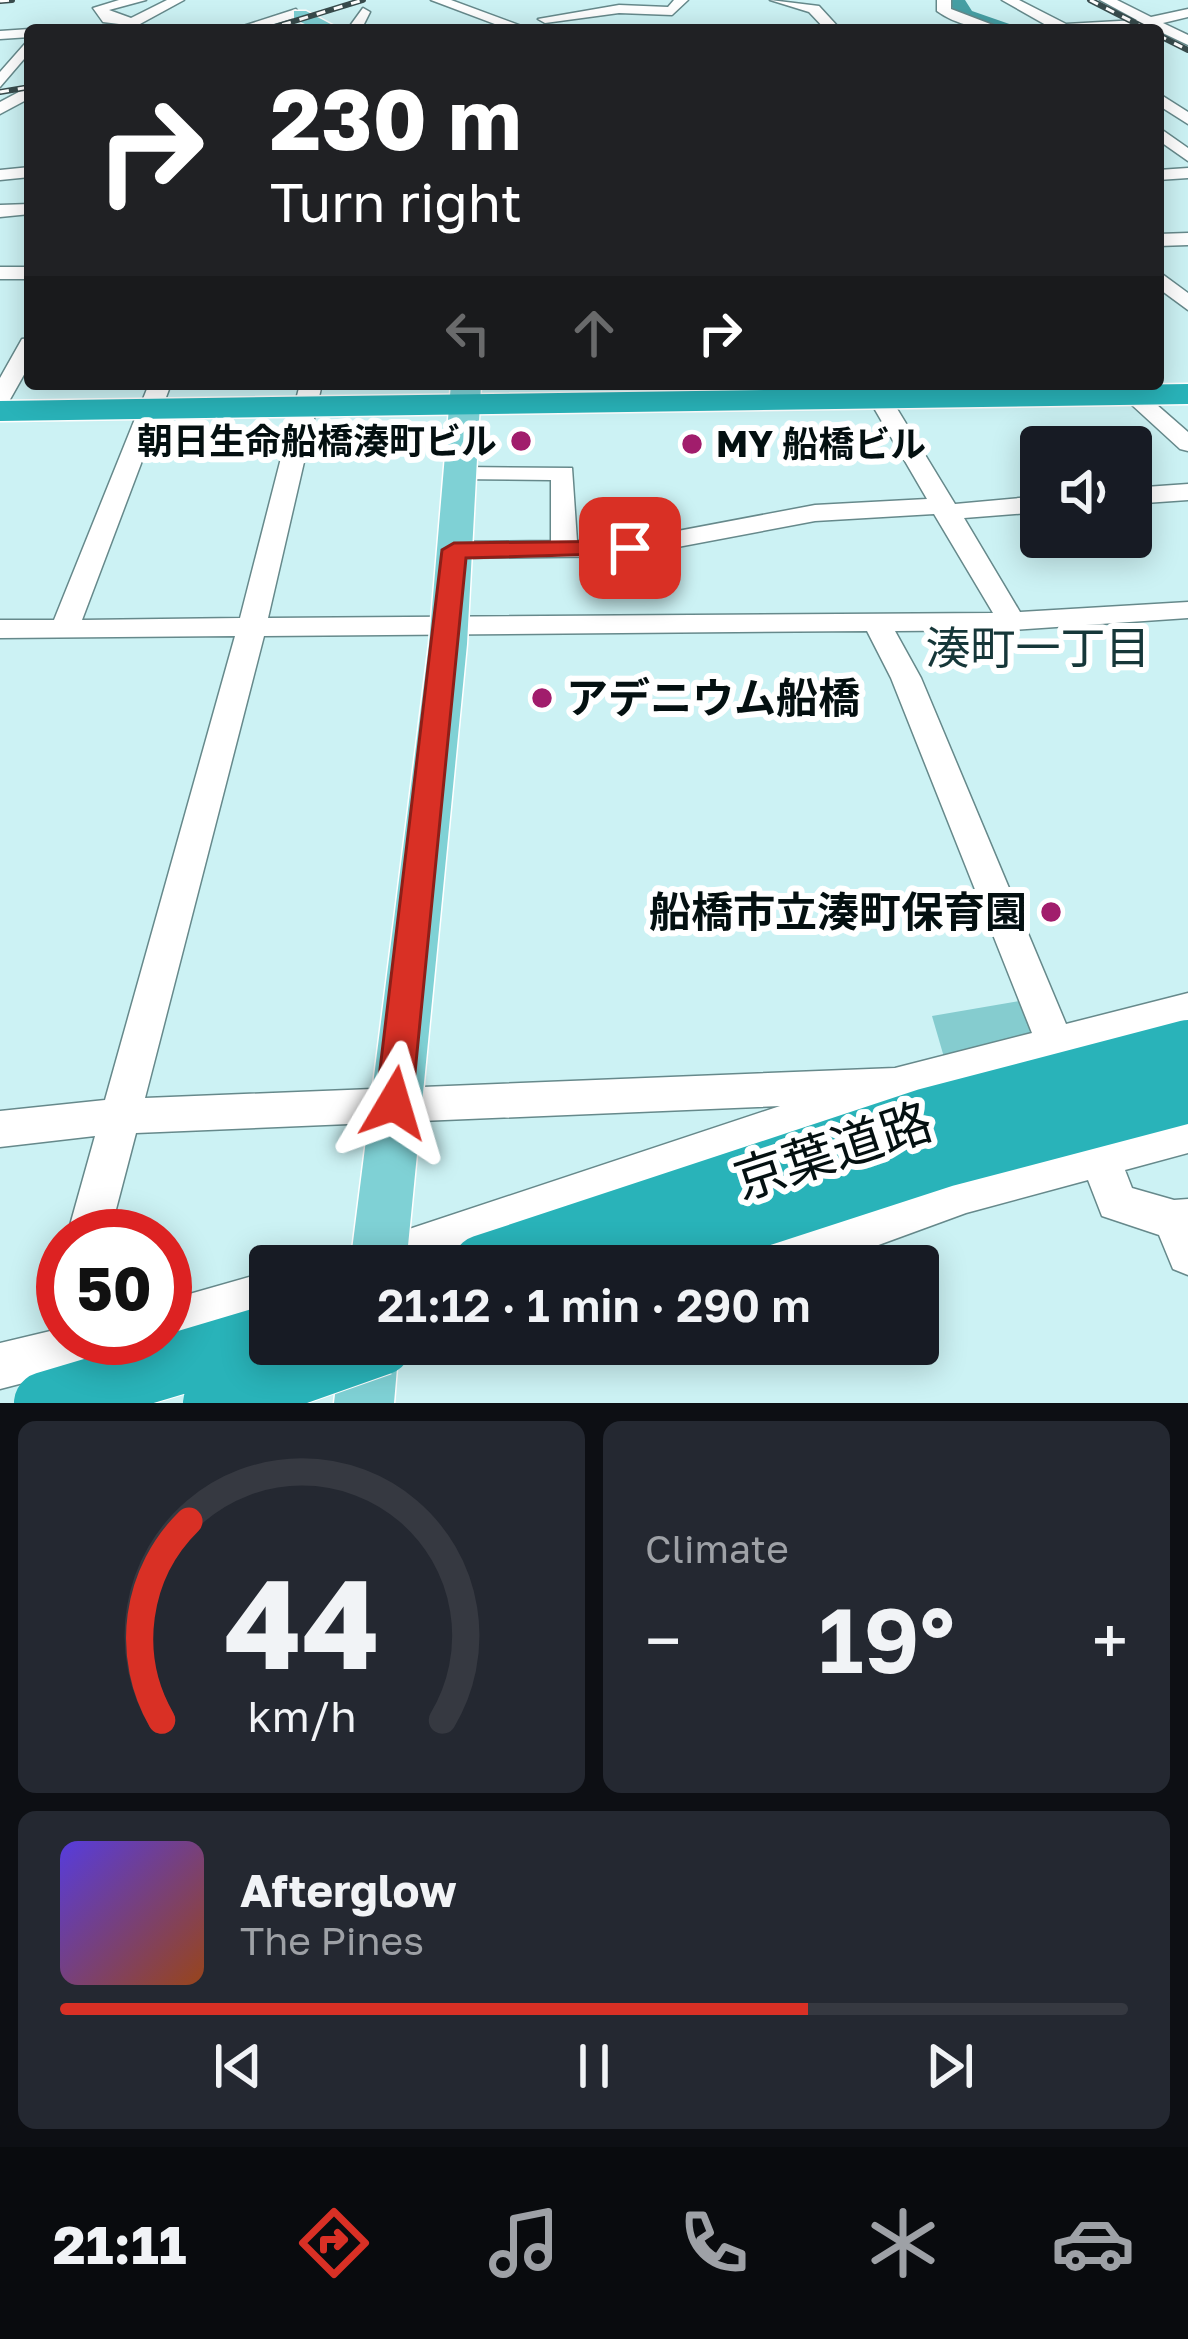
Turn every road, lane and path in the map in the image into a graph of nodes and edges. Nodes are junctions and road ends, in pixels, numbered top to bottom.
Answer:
1 (139, 0) edge
2 (177, 0) edge
3 (438, 0) edge
4 (681, 0) edge
5 (777, 0) edge
6 (944, 0) edge
7 (968, 0) edge
8 (1042, 0) edge
9 (1107, 0) edge
10 (278, 1) edge
11 (1014, 3) edge
12 (511, 8) dead end
13 (363, 12) dead end
14 (1188, 13) edge
15 (297, 14) junction
16 (481, 14) junction
17 (544, 19) dead end
18 (1150, 22) junction
19 (121, 24) edge
20 (130, 24) edge
21 (260, 24) edge
22 (320, 24) edge
23 (357, 24) edge
24 (508, 24) edge
25 (828, 24) edge
26 (997, 24) edge
27 (1054, 24) edge
28 (1121, 24) edge
29 (1154, 24) edge
30 (24, 47) edge
31 (1188, 51) edge
32 (1167, 53) dead end
33 (0, 87) edge
34 (1164, 101) edge
35 (1188, 119) edge
36 (1164, 138) edge
37 (1188, 156) edge
38 (1164, 282) edge
39 (1188, 303) edge
40 (24, 355) edge
41 (1041, 390) edge
42 (1126, 390) edge
43 (1138, 390) edge
44 (874, 392) edge
45 (1188, 394) edge
46 (465, 395) edge
47 (308, 396) edge
48 (155, 397) edge
49 (0, 398) edge
50 (0, 411) edge
51 (1188, 444) edge
52 (460, 474) junction
53 (1188, 492) edge
54 (1152, 495) edge
55 (1020, 505) edge
56 (944, 509) junction
57 (564, 549) junction
58 (454, 550) junction
59 (1188, 610) edge
60 (1012, 621) junction
61 (877, 622) junction
62 (449, 623) junction
63 (252, 627) junction
64 (65, 628) junction
65 (0, 629) edge
66 (1188, 1008) edge
67 (1054, 1039) junction
68 (1188, 1051) edge
69 (895, 1085) junction
70 (1188, 1092) edge
71 (394, 1103) junction
72 (116, 1116) junction
73 (0, 1129) edge
74 (1188, 1136) edge
75 (1099, 1156) junction
76 (94, 1209) edge
77 (1183, 1232) edge
78 (375, 1245) edge
79 (428, 1245) edge
80 (547, 1245) edge
81 (671, 1245) edge
82 (823, 1245) edge
83 (249, 1298) edge
84 (192, 1315) edge
85 (249, 1340) edge
86 (322, 1365) edge
87 (368, 1365) edge
88 (0, 1366) edge
89 (54, 1374) edge
90 (214, 1403) edge
91 (364, 1403) edge

1 - 19 street
2 - 20 street
3 - 16 street
4 - 17 street
5 - 25 street
6 - 26 street
7 - 26 street
8 - 11 street
9 - 18 street
10 - 15 street
11 - 27 street
12 - 16 street
13 - 23 street
14 - 18 street
15 - 21 street
15 - 22 main road
16 - 24 street
18 - 28 street
18 - 29 street
30 - 33 street
31 - 32 street
34 - 35 street
36 - 37 street
38 - 39 street
40 - 49 street
41 - 44 highway
42 - 51 street
43 - 45 highway
44 - 46 highway
44 - 56 street
46 - 47 highway
46 - 52 main road
47 - 48 highway
47 - 63 street
48 - 50 highway
48 - 64 street
52 - 57 street
52 - 58 main road
53 - 54 street
55 - 56 street
56 - 57 street
56 - 60 street
57 - 58 street
58 - 62 main road
59 - 60 street
60 - 61 street
61 - 62 street
61 - 67 street
62 - 63 street
62 - 71 main road
63 - 64 street
63 - 72 street
64 - 65 street
66 - 67 street
67 - 69 street
67 - 75 street
68 - 80 highway, 京葉道路, bridge
69 - 71 street
69 - 79 street
70 - 81 highway, 京葉道路, bridge
71 - 72 street
71 - 78 main road
72 - 73 street
72 - 76 street
74 - 75 street
75 - 77 street
75 - 82 street
83 - 84 street
85 - 89 highway, bridge
86 - 90 highway, bridge
87 - 91 main road
88 - 89 street

